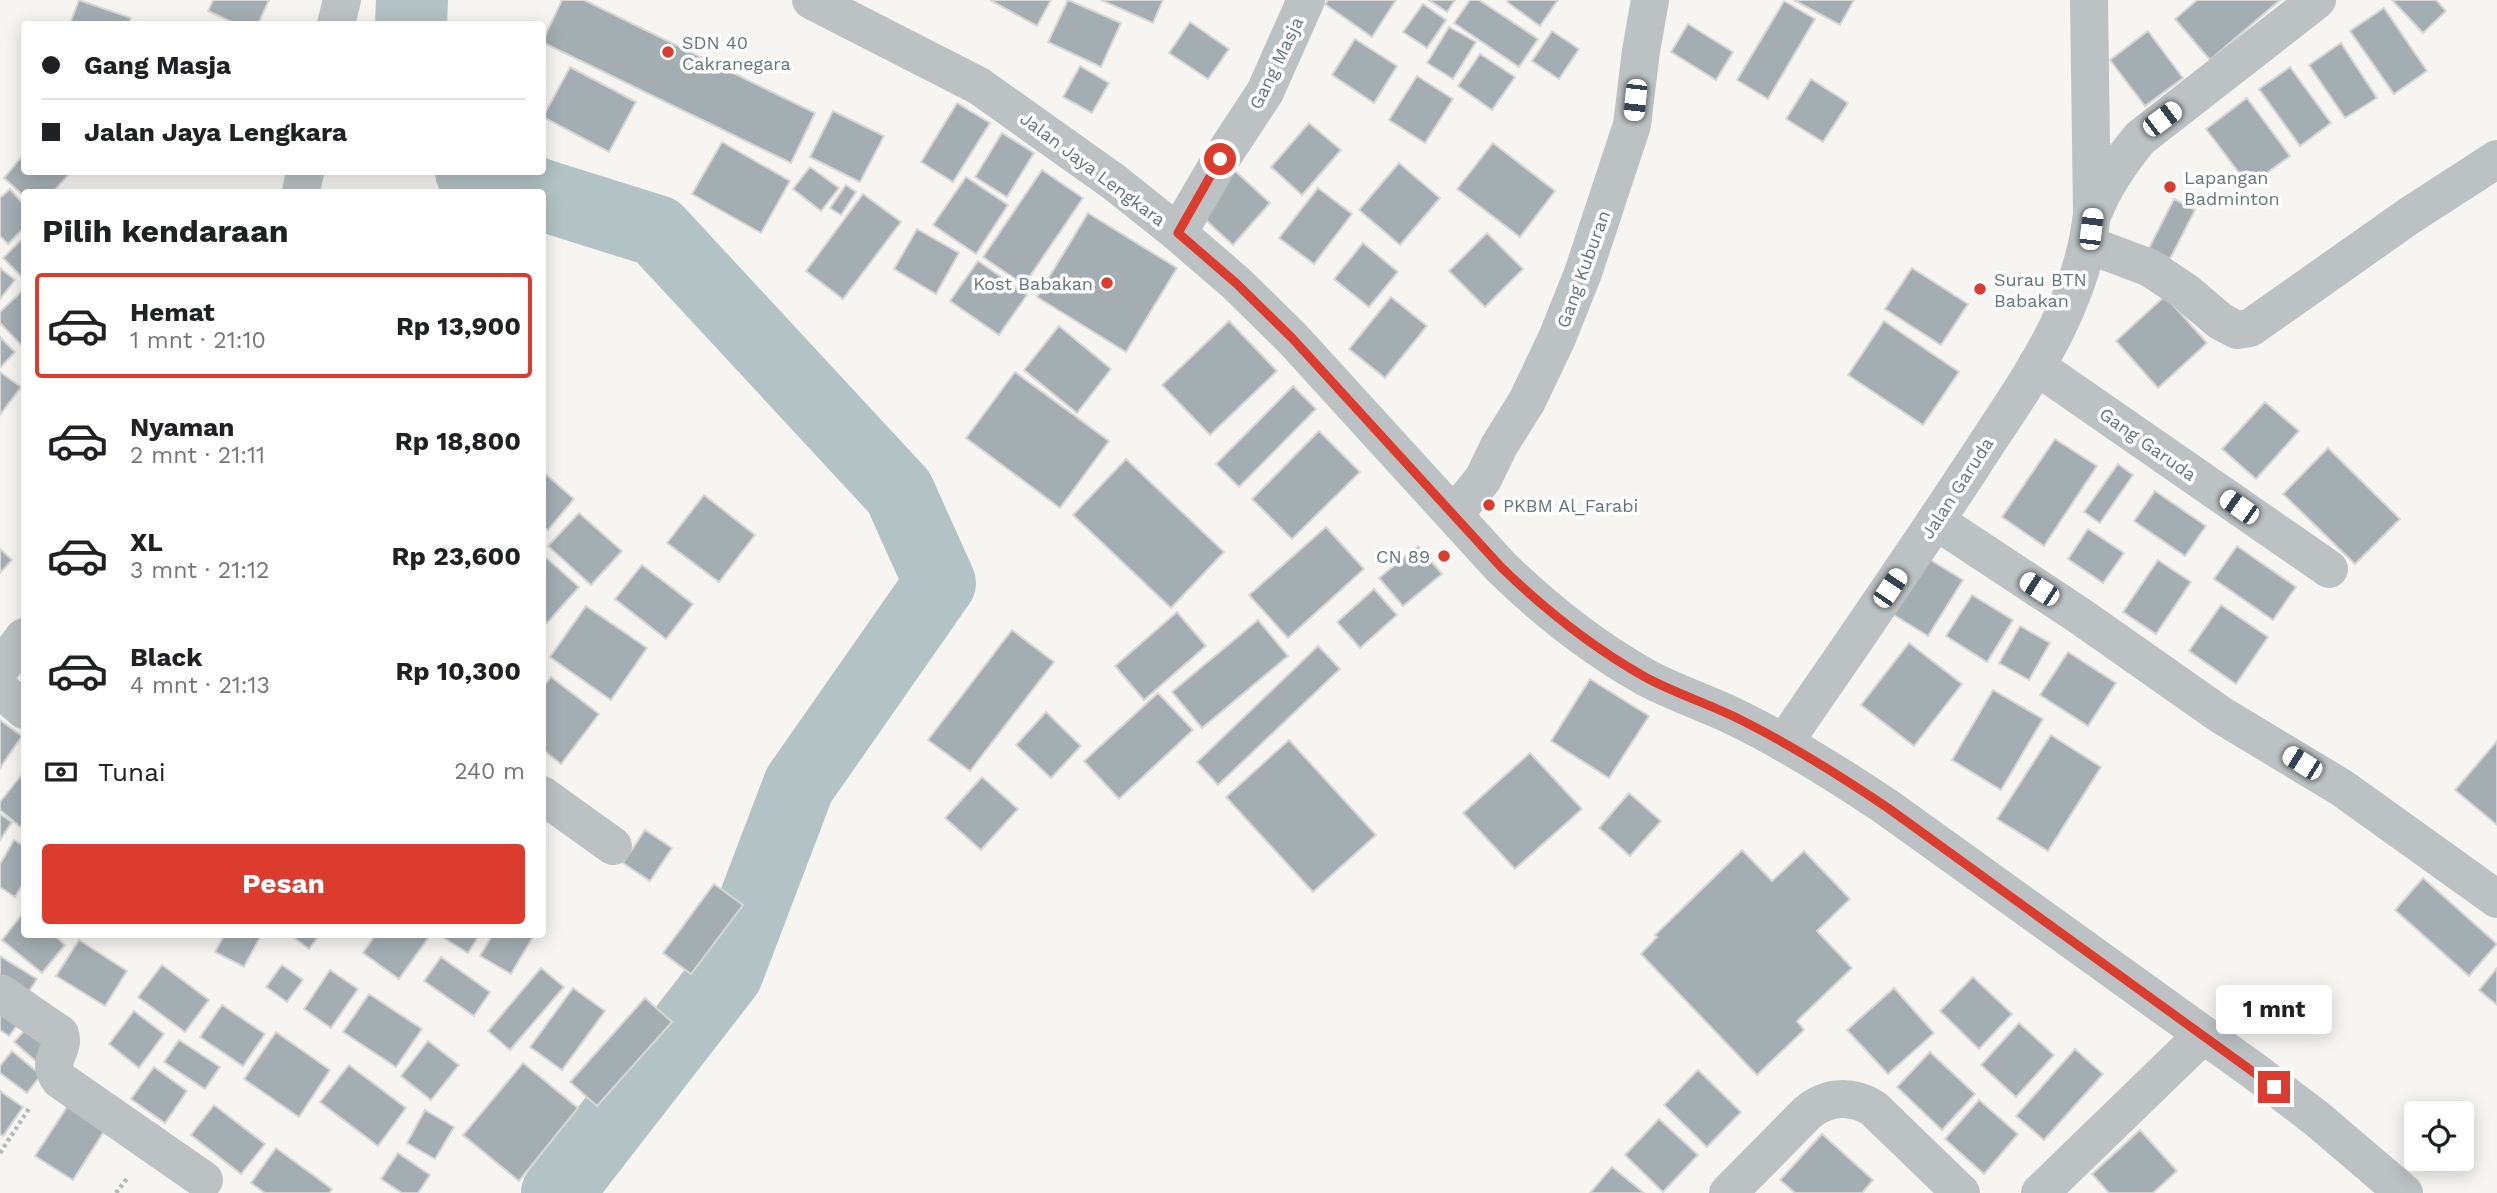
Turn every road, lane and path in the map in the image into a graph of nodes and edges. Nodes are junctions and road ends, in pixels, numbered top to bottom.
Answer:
1 (342, 0) edge
2 (811, 0) edge
3 (1306, 0) edge
4 (1650, 0) edge
5 (2089, 0) edge
6 (2317, 0) edge
7 (337, 21) edge
8 (2497, 159) edge
9 (2091, 230) junction
10 (1178, 233) junction
11 (2036, 366) junction
12 (1454, 514) junction
13 (1936, 521) junction
14 (2329, 569) dead end
15 (21, 641) edge
16 (0, 669) edge
17 (0, 689) edge
18 (21, 707) edge
19 (1784, 743) junction
20 (546, 798) edge
21 (613, 846) dead end
22 (2497, 899) edge
23 (0, 993) edge
24 (2203, 1035) junction
25 (54, 1069) junction
26 (0, 1153) edge
27 (204, 1180) dead end
28 (1728, 1193) edge
29 (1961, 1193) edge
30 (2040, 1193) edge
31 (2404, 1193) edge

1 - 7 street
2 - 10 street, Jalan Jaya Lengkara
3 - 10 street, Gang Masja
4 - 12 street, Gang Kuburan
5 - 9 street, Jalan Garuda
6 - 9 street, Jalan Garuda
8 - 9 street
9 - 11 street, Jalan Garuda
10 - 12 street, Jalan Jaya Lengkara
11 - 13 street, Jalan Garuda
11 - 14 street, Gang Garuda
12 - 19 street, Jalan Jaya Lengkara
13 - 19 street, Jalan Garuda
13 - 22 street
15 - 16 street
17 - 18 street
19 - 24 street, Jalan Jaya Lengkara
20 - 21 street
23 - 25 street
24 - 30 street
24 - 31 street, Jalan Jaya Lengkara
25 - 26 path
25 - 27 street
28 - 29 street

